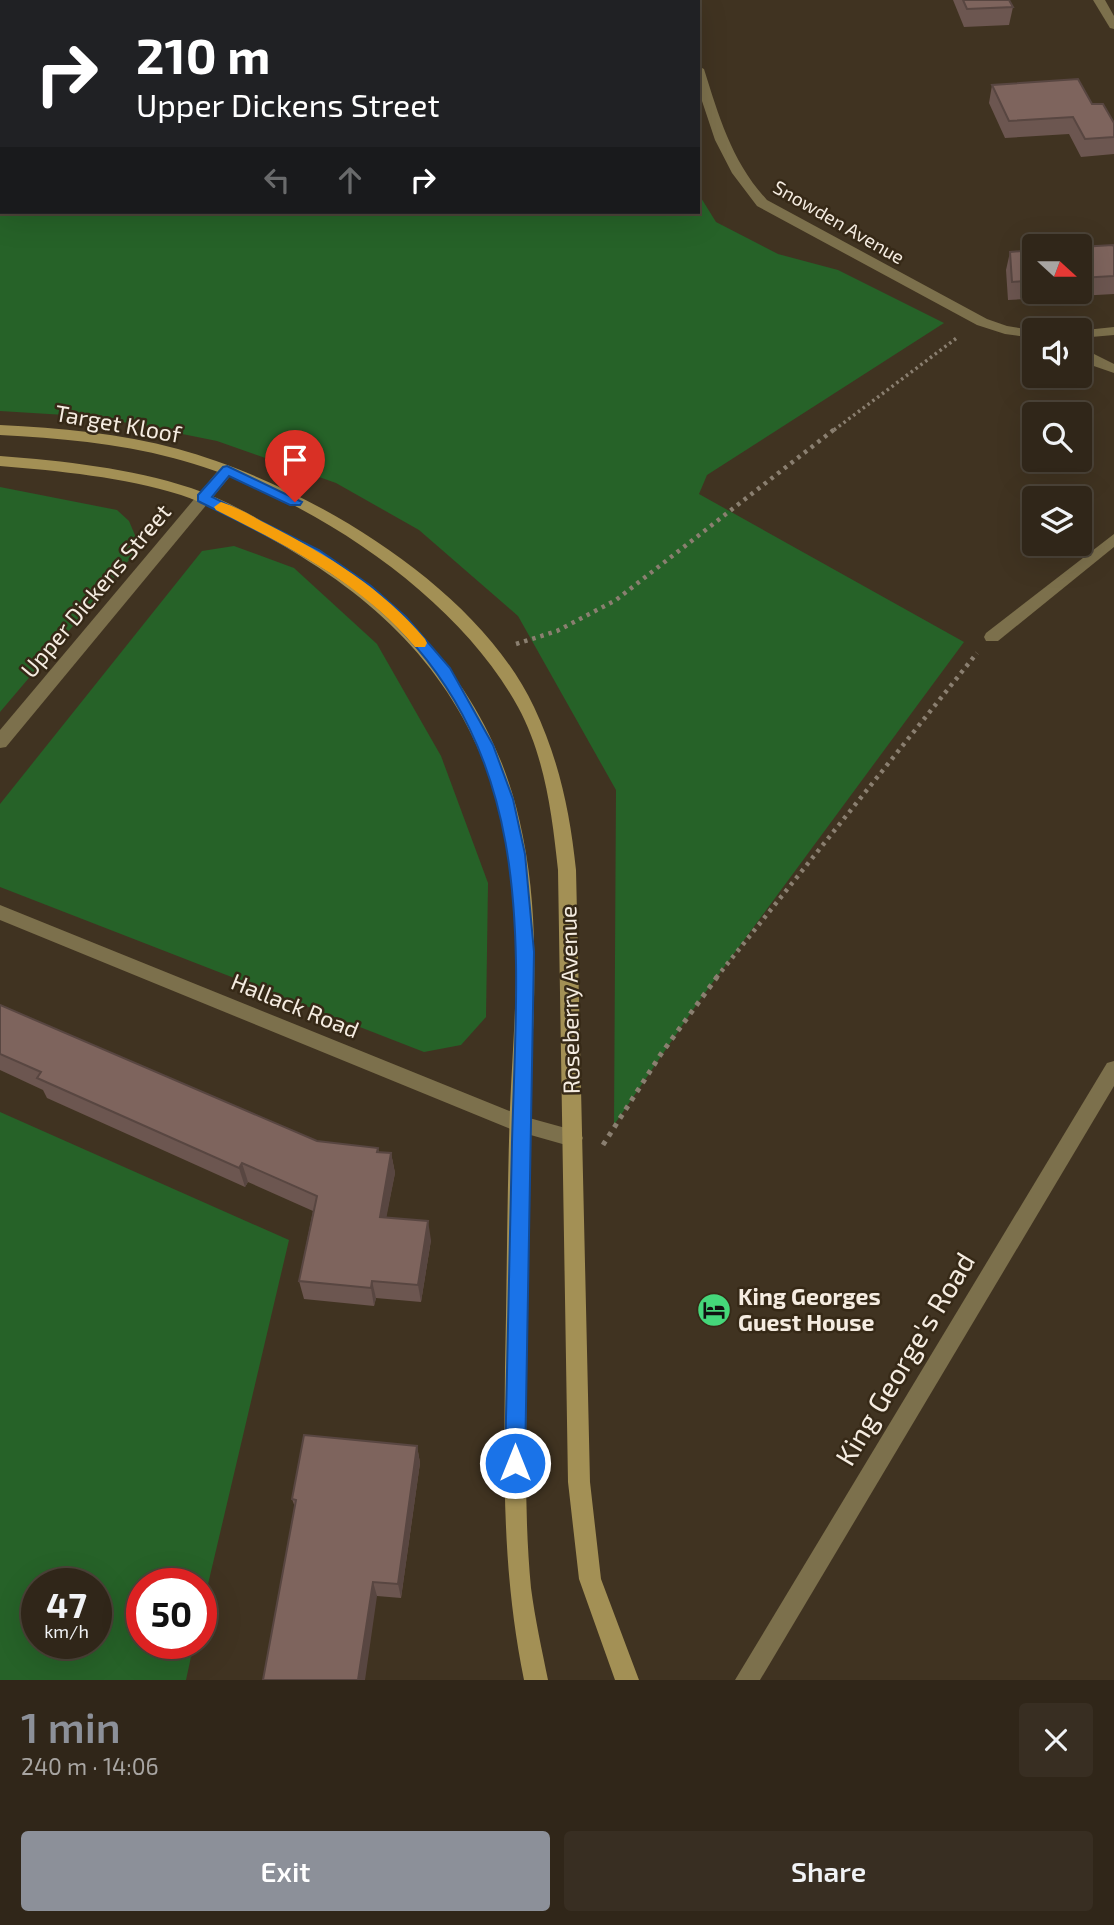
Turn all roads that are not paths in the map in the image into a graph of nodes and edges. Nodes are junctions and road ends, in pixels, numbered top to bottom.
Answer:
1 (1099, 0) edge
2 (1114, 26) edge
3 (700, 75) edge
4 (1114, 331) edge
5 (1022, 332) edge
6 (1092, 333) edge
7 (1092, 360) edge
8 (1114, 369) edge
9 (0, 430) edge
10 (0, 461) edge
11 (227, 470) junction
12 (203, 498) junction
13 (1114, 539) edge
14 (992, 637) road end
15 (0, 742) edge
16 (0, 912) edge
17 (1114, 1069) edge
18 (520, 1124) junction
19 (573, 1138) junction
20 (536, 1680) edge
21 (627, 1680) edge
22 (747, 1680) edge

1 - 2 street
3 - 5 street, Snowden Avenue
4 - 6 street
7 - 8 street
9 - 11 main road, Target Kloof
10 - 12 main road
11 - 12 street, Upper Dickens Street
11 - 19 main road, Roseberry Avenue
12 - 15 street, Upper Dickens Street
12 - 18 main road, Roseberry Avenue
13 - 14 street
16 - 18 street, Hallack Road
17 - 22 street, King George's Road
18 - 19 street, Hallack Road
18 - 20 main road, Roseberry Avenue
19 - 21 main road, Roseberry Avenue

